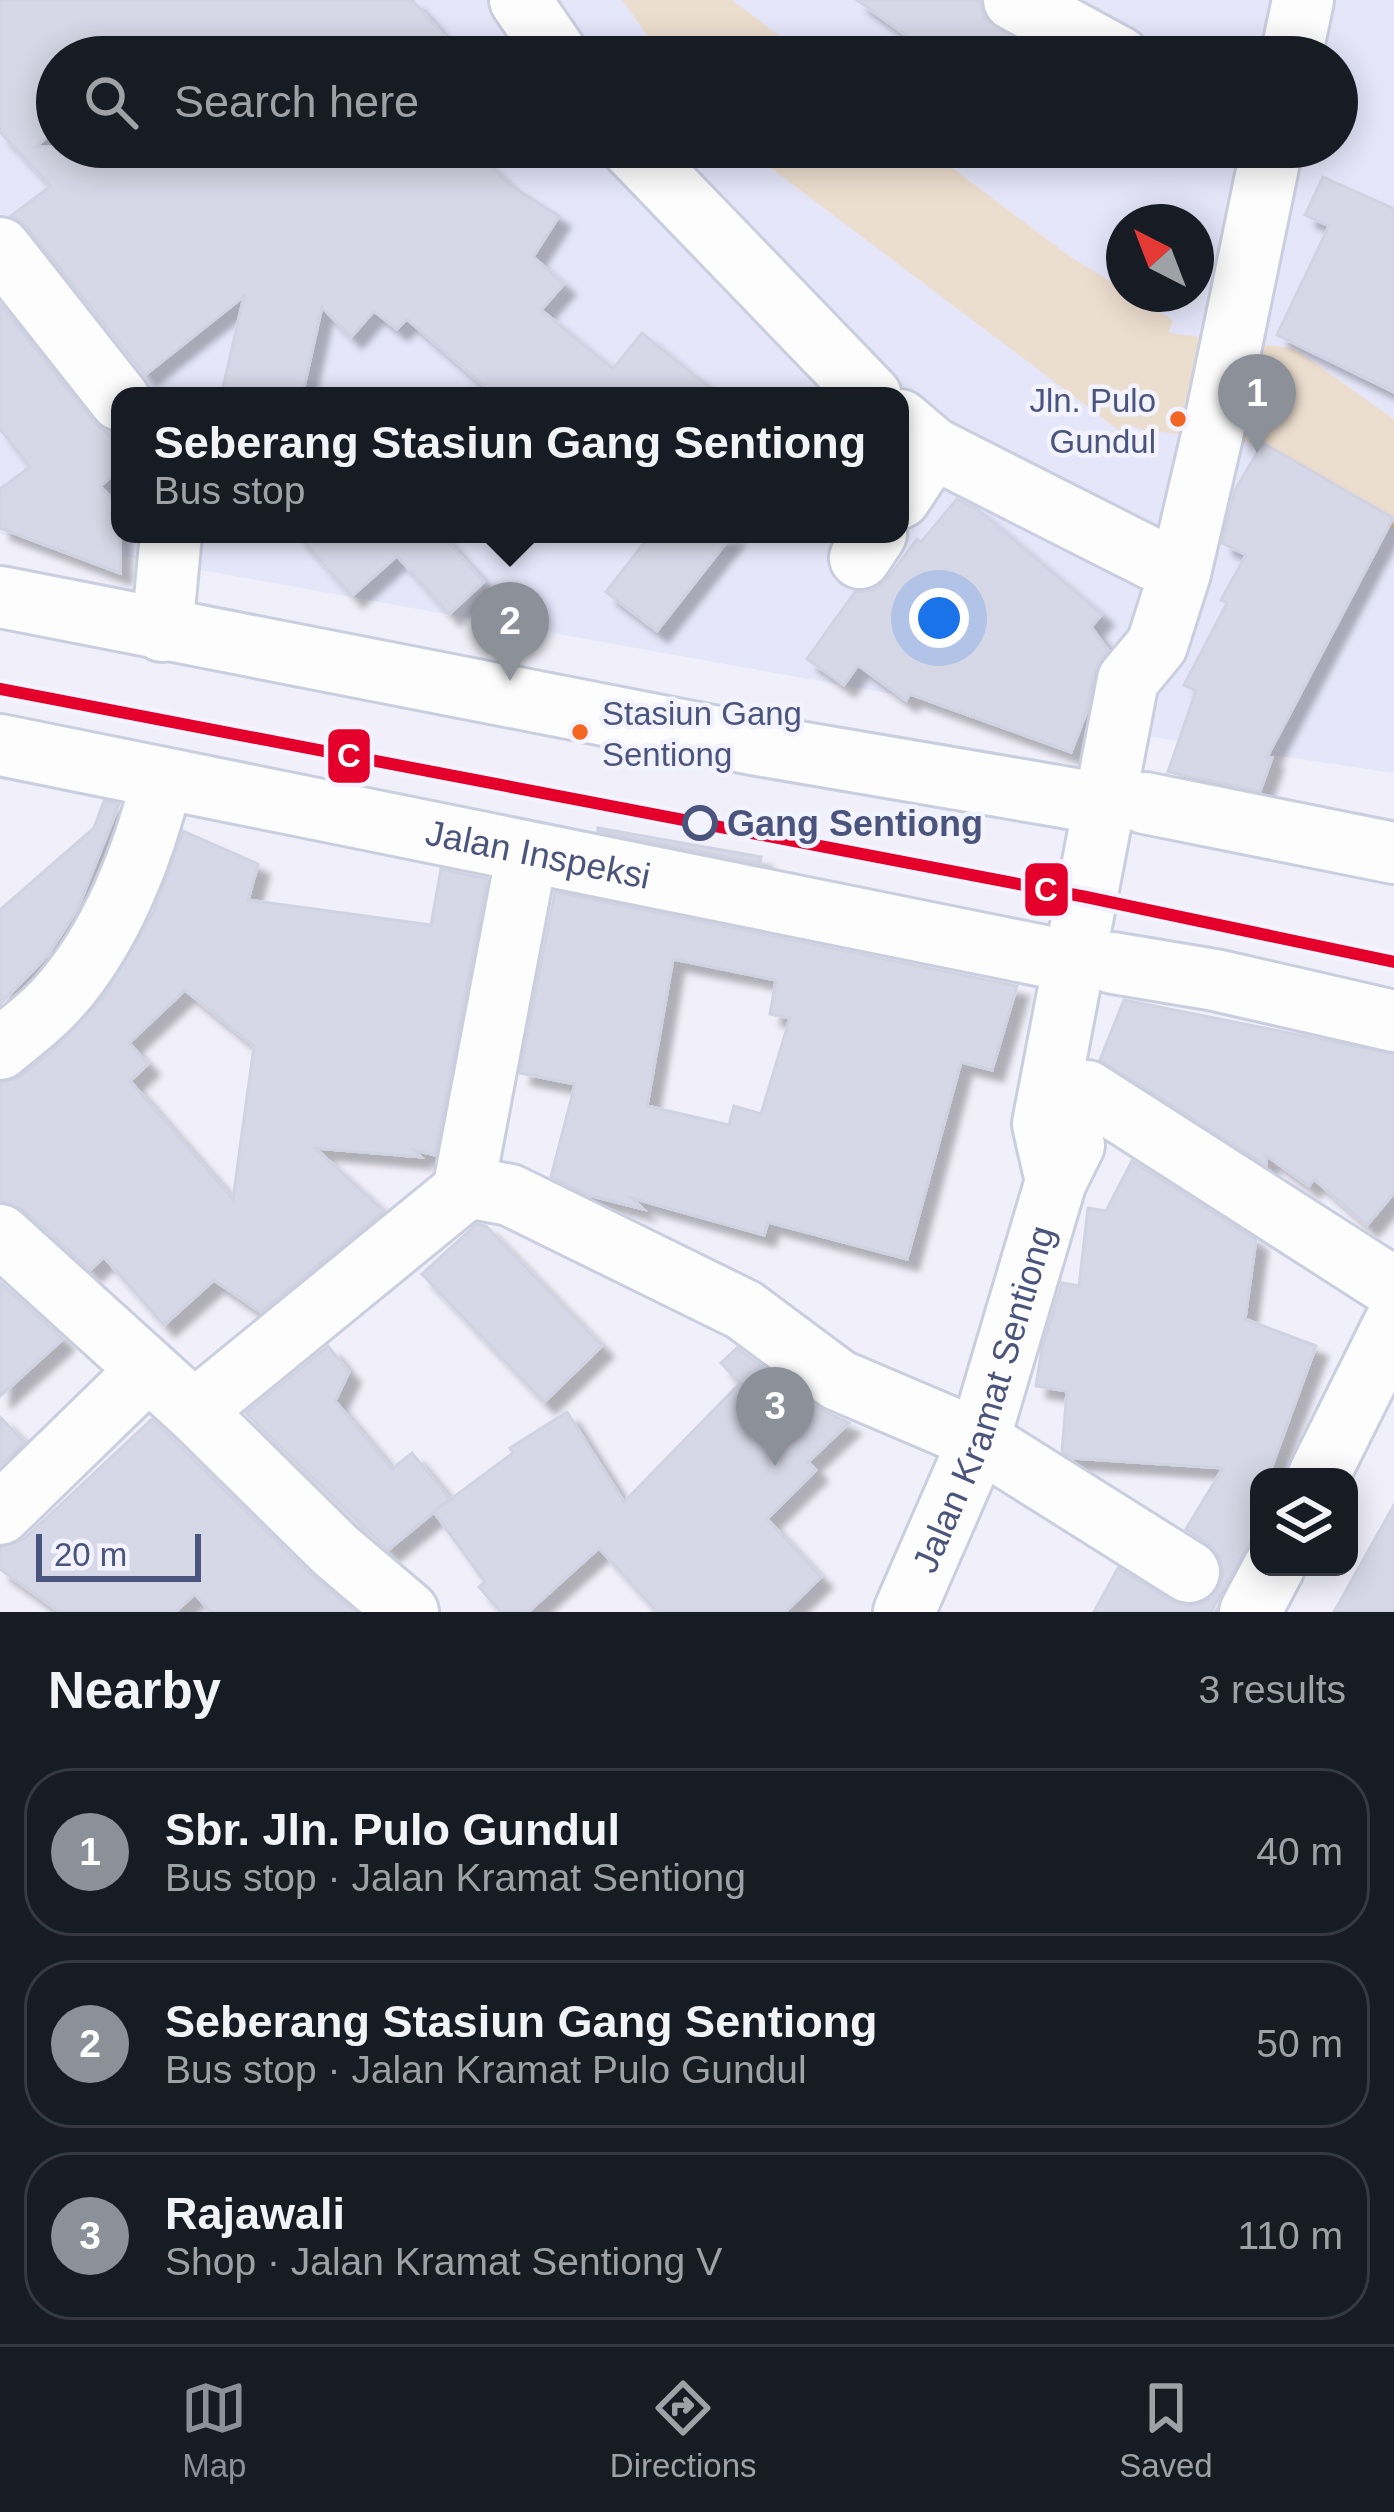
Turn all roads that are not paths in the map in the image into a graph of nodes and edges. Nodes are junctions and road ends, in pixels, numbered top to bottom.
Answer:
1 (520, 0) edge
2 (1014, 0) edge
3 (1303, 0) edge
4 (545, 36) edge
5 (1080, 36) edge
6 (1295, 36) edge
7 (651, 168) edge
8 (1267, 168) edge
9 (0, 248) edge
10 (862, 387) edge
11 (111, 389) edge
12 (916, 434) edge
13 (170, 543) edge
14 (1180, 573) junction
15 (0, 597) edge
16 (162, 632) junction
17 (0, 745) edge
18 (162, 779) junction
19 (1125, 804) junction
20 (1394, 853) edge
21 (527, 854) junction
22 (1093, 963) junction
23 (1394, 1021) edge
24 (0, 1049) edge
25 (1087, 1091) junction
26 (1057, 1181) junction
27 (464, 1191) junction
28 (0, 1235) edge
29 (1394, 1288) edge
30 (1394, 1324) edge
31 (148, 1370) junction
32 (194, 1411) junction
33 (979, 1440) junction
34 (1322, 1468) edge
35 (0, 1514) edge
36 (1189, 1572) dead end
37 (1269, 1576) edge
38 (408, 1612) edge
39 (904, 1612) edge
40 (1250, 1612) edge

1 - 4 street
2 - 5 street
3 - 6 street
7 - 10 street
8 - 14 street, Jalan Kramat Sentiong
9 - 11 street
12 - 14 street
13 - 16 street
14 - 19 street, Jalan Kramat Sentiong
15 - 16 street
16 - 19 street
17 - 18 street, Jalan Inspeksi
18 - 21 street, Jalan Inspeksi
18 - 24 street
19 - 20 street
19 - 22 street, Jalan Kramat Sentiong
21 - 22 street, Jalan Inspeksi
21 - 27 street
22 - 23 street, Jalan Inspeksi
22 - 25 street, Jalan Kramat Sentiong
22 - 26 street, Jalan Kramat Sentiong
25 - 26 street, Jalan Kramat Sentiong
25 - 29 street
26 - 33 street, Jalan Kramat Sentiong
27 - 32 street
27 - 33 street
28 - 31 street
30 - 34 street
31 - 32 street
31 - 35 street
32 - 38 street
33 - 36 street
33 - 39 street, Jalan Kramat Sentiong
37 - 40 street

